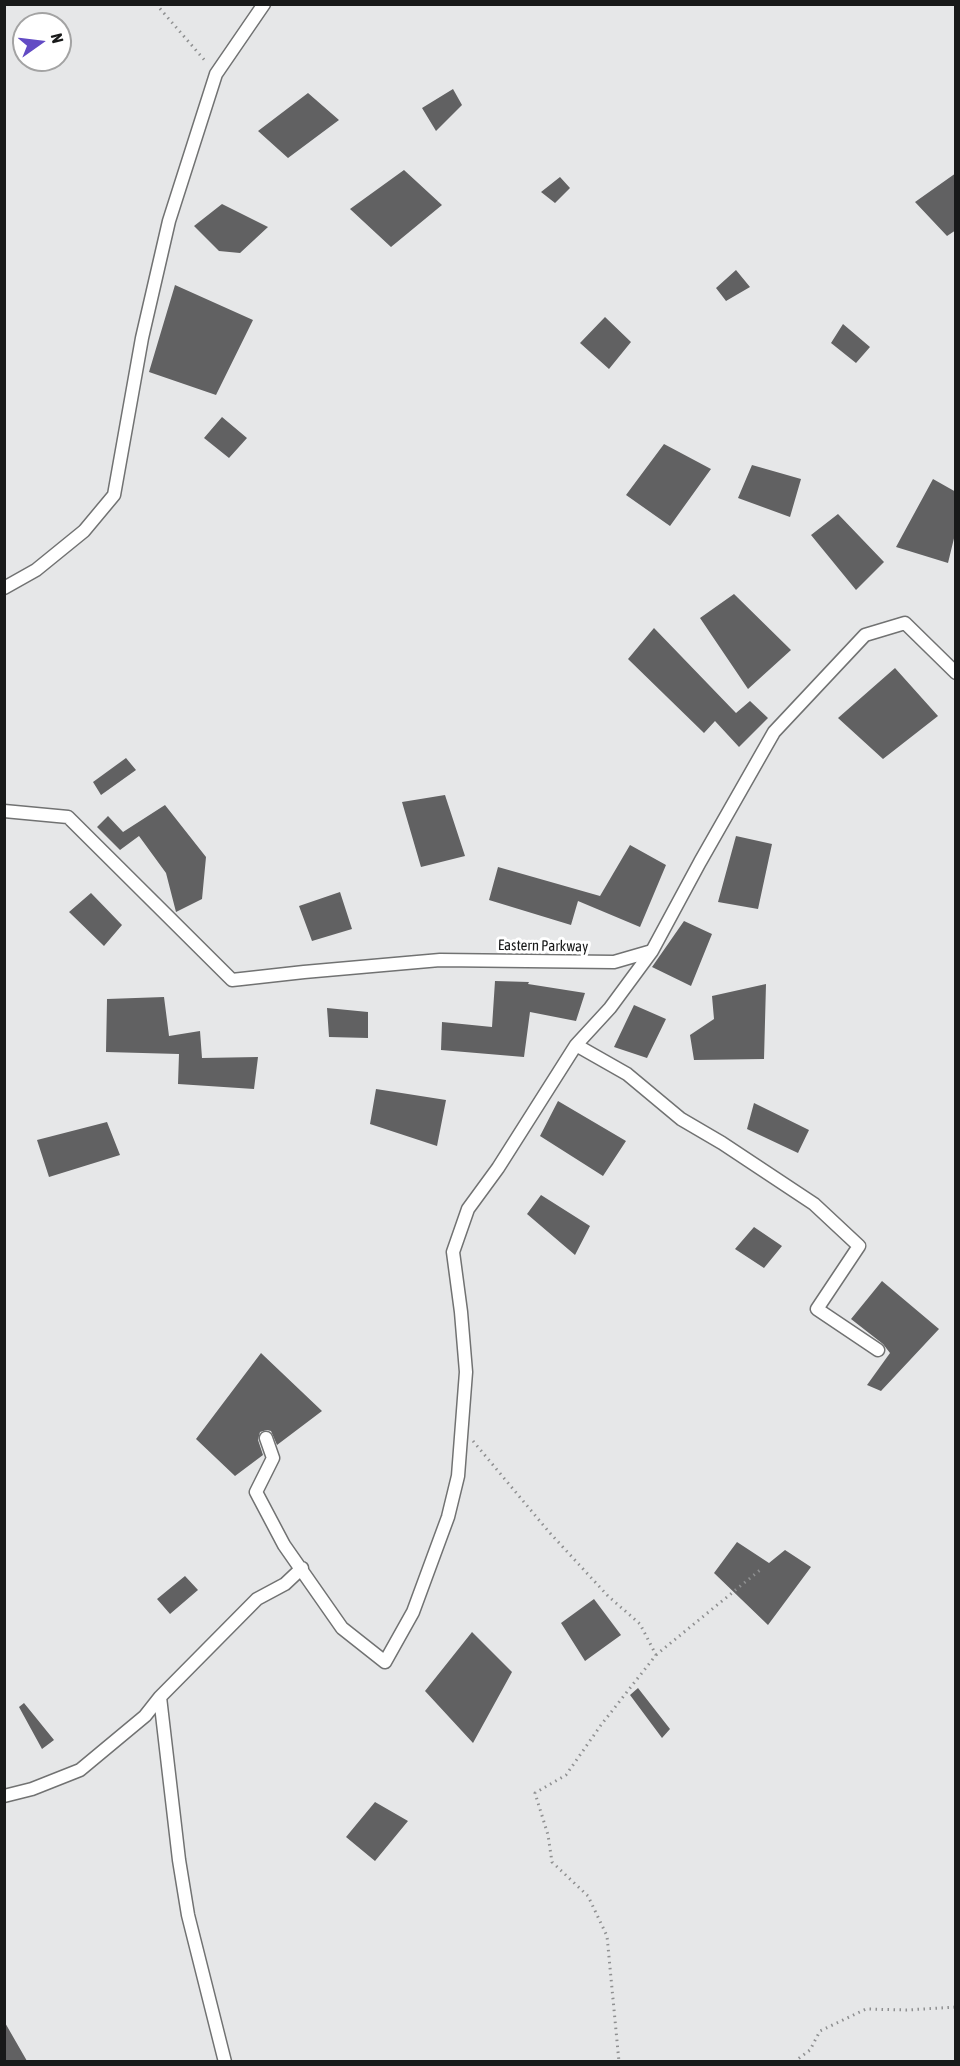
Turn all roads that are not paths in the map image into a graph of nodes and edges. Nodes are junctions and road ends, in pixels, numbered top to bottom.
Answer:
1 (264, 4) edge
2 (4, 588) edge
3 (956, 673) edge
4 (4, 811) edge
5 (652, 951) junction
6 (576, 1045) junction
7 (878, 1350) dead end
8 (266, 1438) dead end
9 (302, 1568) junction
10 (160, 1697) junction
11 (4, 1796) edge
12 (220, 2047) junction
13 (213, 2061) edge
14 (225, 2061) edge

1 - 2 street
3 - 5 street
4 - 5 street, Eastern Parkway
5 - 6 street
6 - 7 street
6 - 9 street
8 - 9 street
9 - 10 street
10 - 11 street
10 - 12 street
12 - 13 street
12 - 14 street

